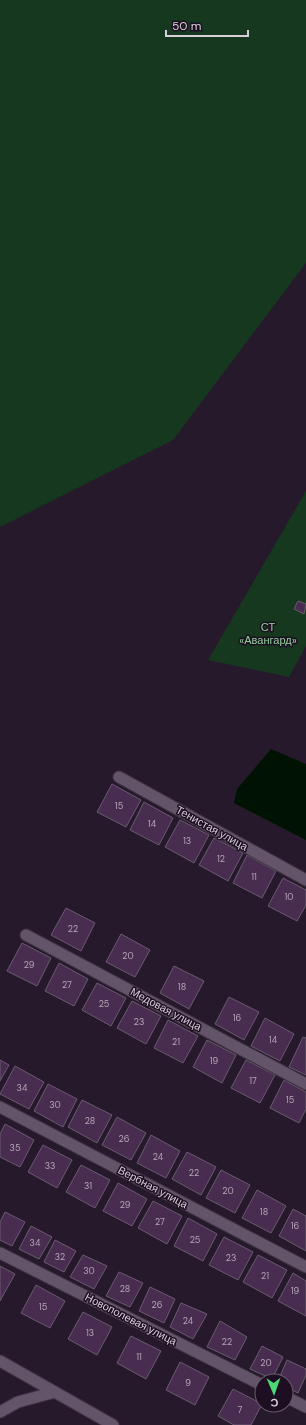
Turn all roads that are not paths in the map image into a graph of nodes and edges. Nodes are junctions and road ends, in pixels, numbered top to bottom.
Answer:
1 (119, 777) dead end
2 (306, 880) edge
3 (26, 935) dead end
4 (306, 1084) edge
5 (0, 1107) edge
6 (0, 1253) edge
7 (306, 1267) edge
8 (0, 1361) edge
9 (254, 1381) edge
10 (55, 1392) junction
11 (294, 1401) edge
12 (306, 1407) edge
13 (0, 1412) edge
14 (113, 1425) edge

1 - 2 street, Тенистая улица
3 - 4 street, Медовая улица
5 - 7 street, Вербная улица
6 - 9 street, Новополевая улица
8 - 10 street
10 - 13 street
10 - 14 street
11 - 12 street

